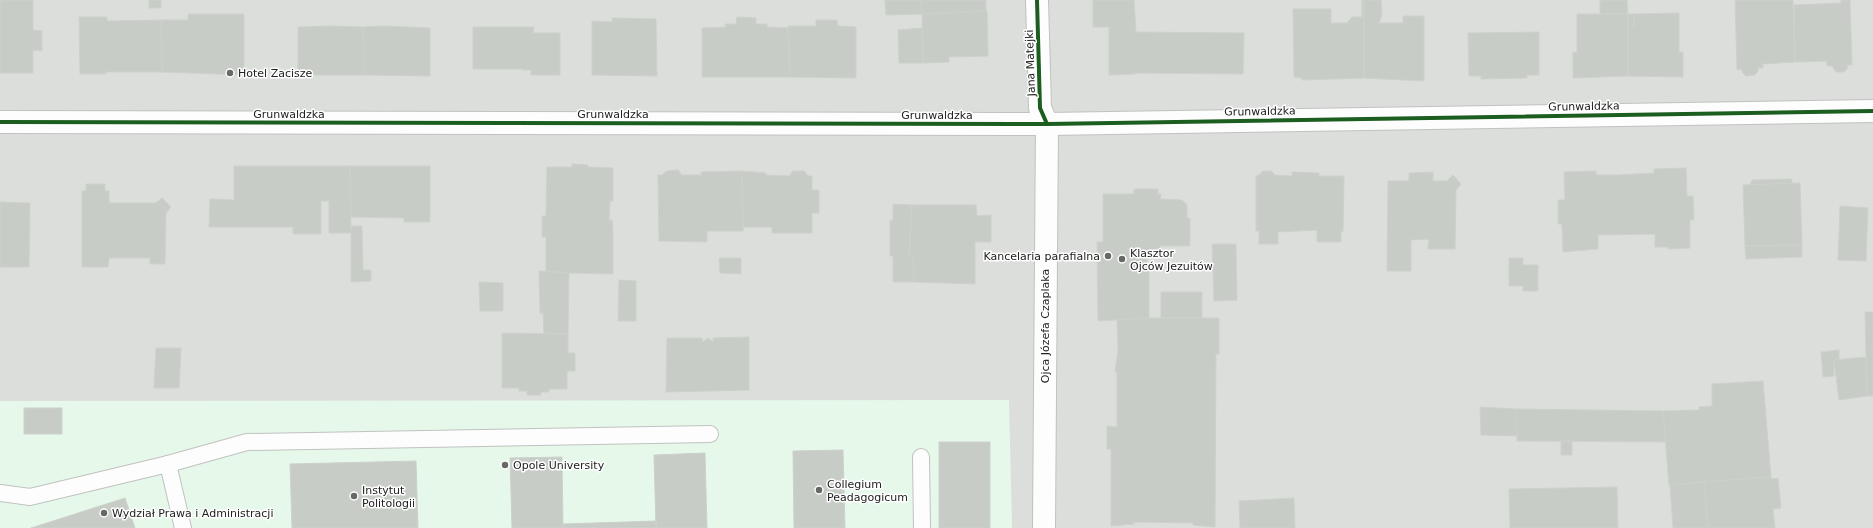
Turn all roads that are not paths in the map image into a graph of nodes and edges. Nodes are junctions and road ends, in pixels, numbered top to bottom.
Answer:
1 (1037, 0) edge
2 (1873, 111) edge
3 (0, 122) edge
4 (1047, 124) junction
5 (710, 434) dead end
6 (921, 457) dead end
7 (168, 464) junction
8 (0, 493) edge
9 (183, 528) edge
10 (922, 528) edge
11 (1044, 528) edge

1 - 4 street, Jana Matejki
2 - 4 street, Grunwaldzka
3 - 4 street, Grunwaldzka
4 - 11 street, Ojca Józefa Czaplaka
5 - 7 lane
6 - 10 lane
7 - 8 lane
7 - 9 lane

